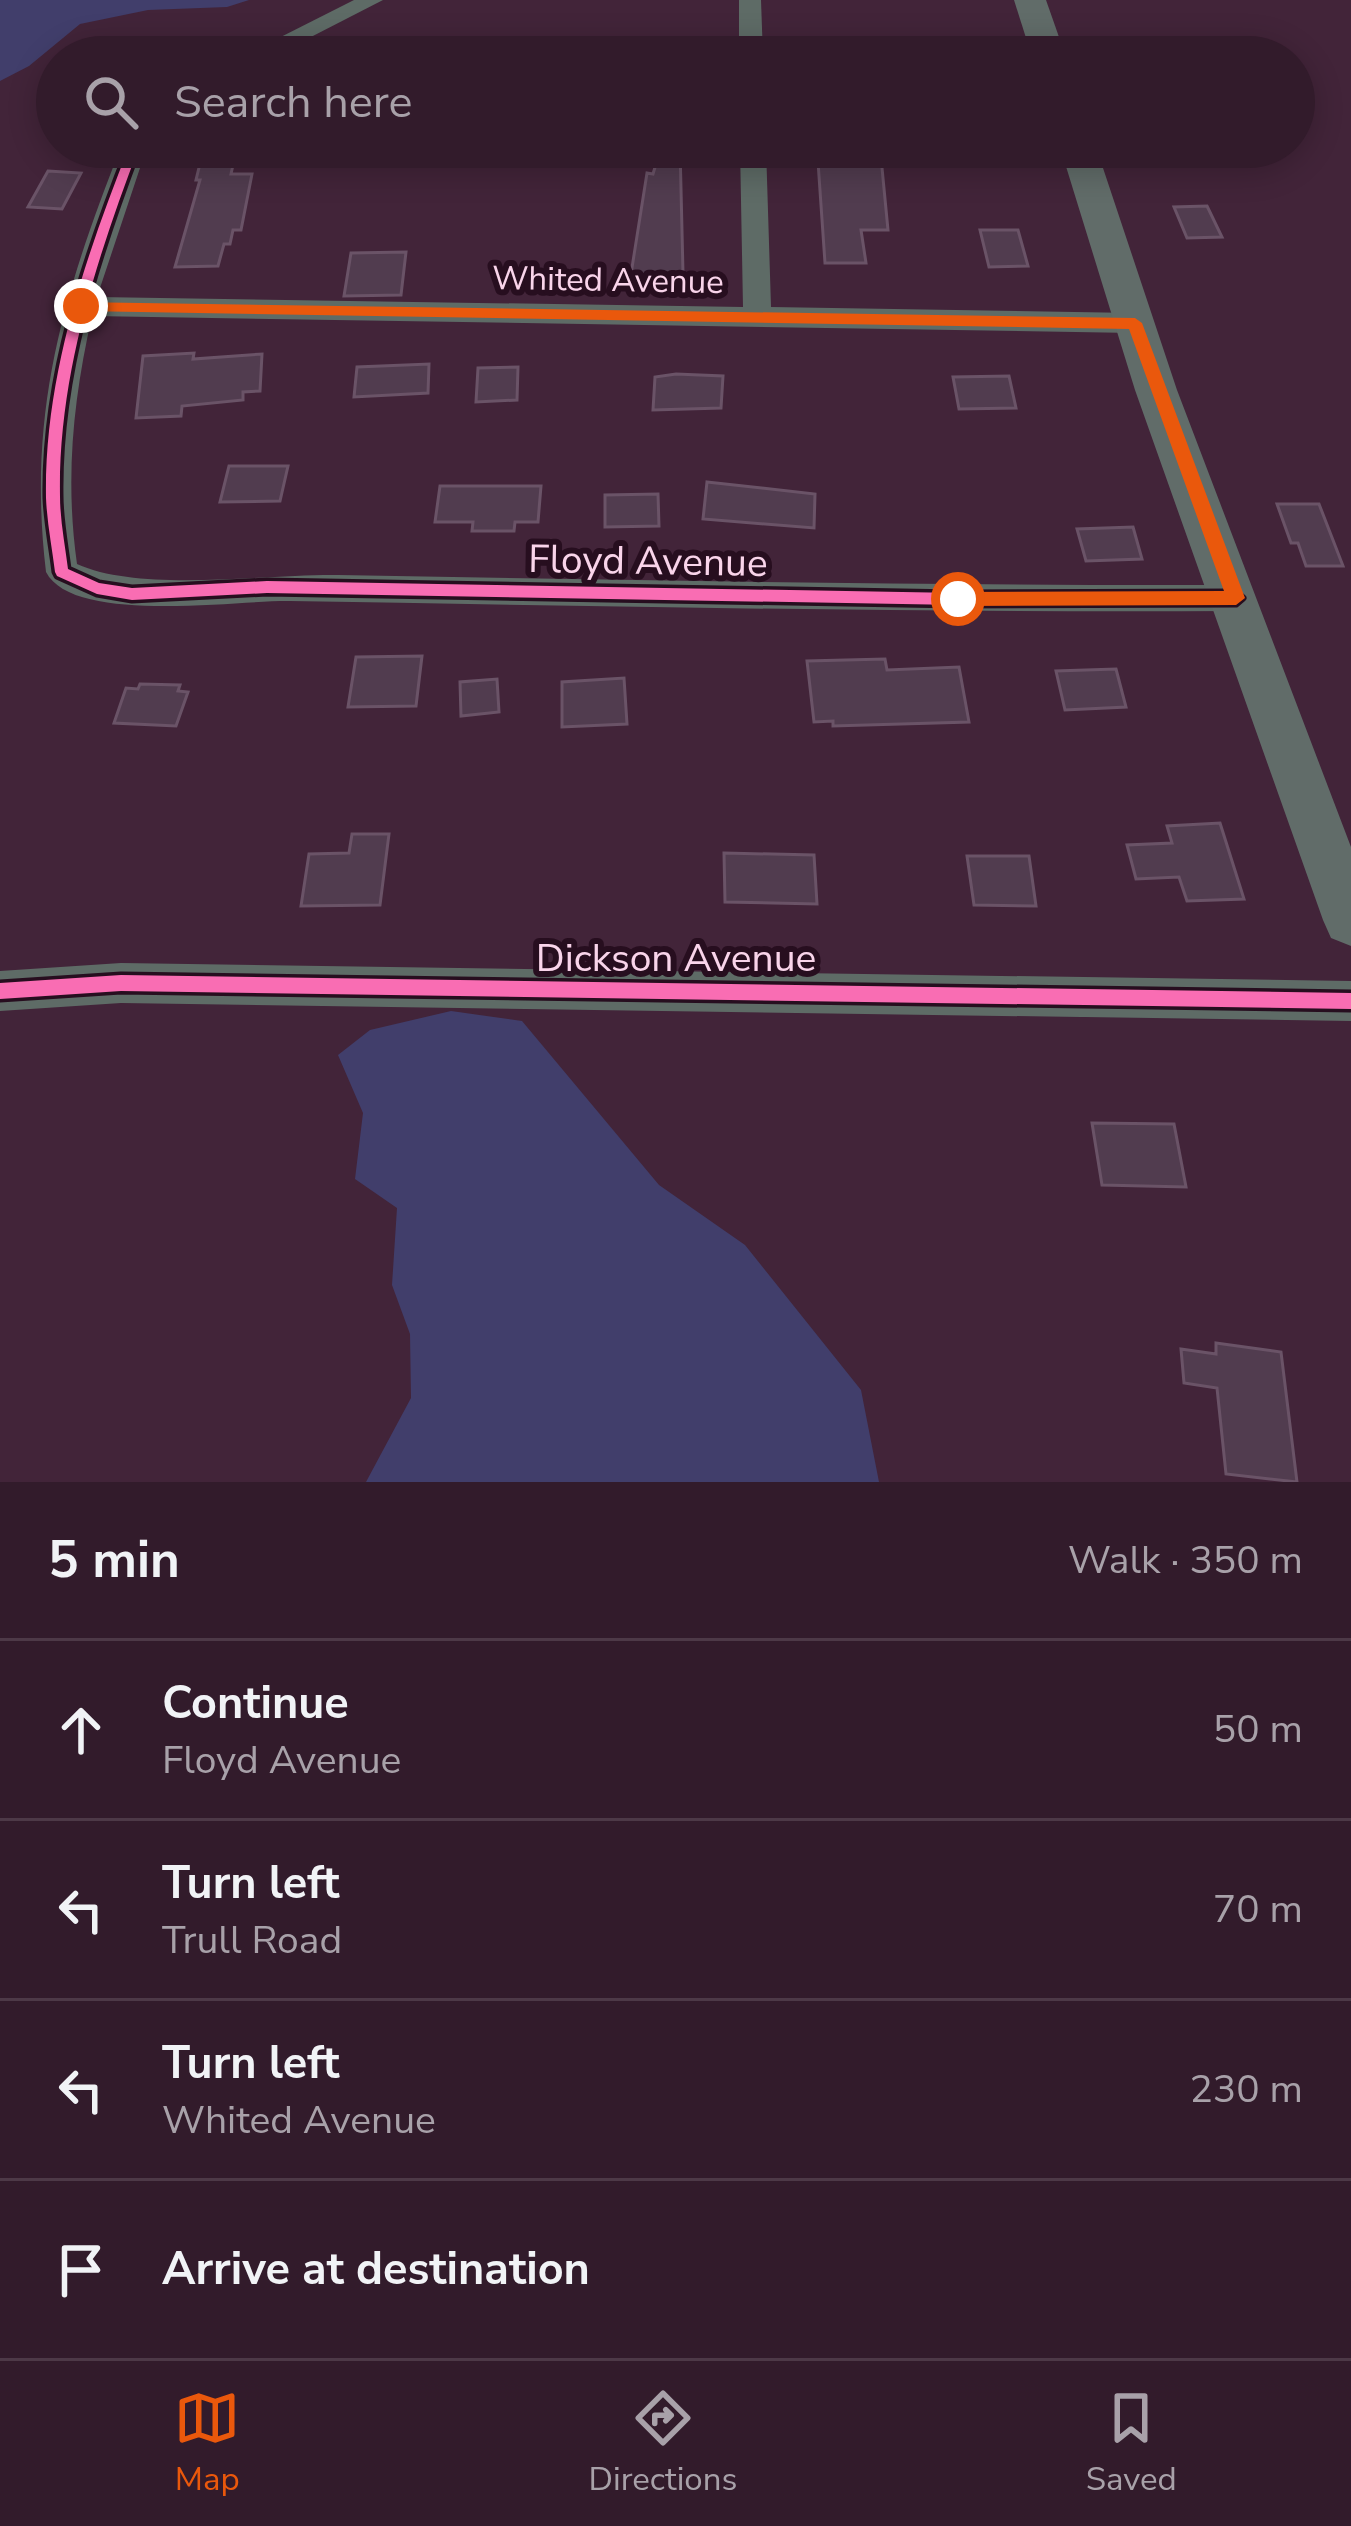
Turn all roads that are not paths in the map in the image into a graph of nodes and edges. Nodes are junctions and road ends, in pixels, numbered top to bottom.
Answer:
1 (372, 0) edge
2 (750, 0) edge
3 (1030, 0) edge
4 (297, 36) edge
5 (751, 36) edge
6 (1042, 36) edge
7 (127, 168) edge
8 (754, 168) edge
9 (1085, 168) edge
10 (81, 306) junction
11 (758, 317) junction
12 (1135, 323) junction
13 (1236, 598) junction
14 (1351, 920) edge
15 (0, 991) edge
16 (1351, 1001) edge

1 - 4 street
2 - 5 street
3 - 6 street
7 - 10 street
8 - 11 street
9 - 12 street
10 - 11 street, Whited Avenue
10 - 13 street, Floyd Avenue
11 - 12 street, Whited Avenue
12 - 13 street
13 - 14 street
15 - 16 street, Dickson Avenue

